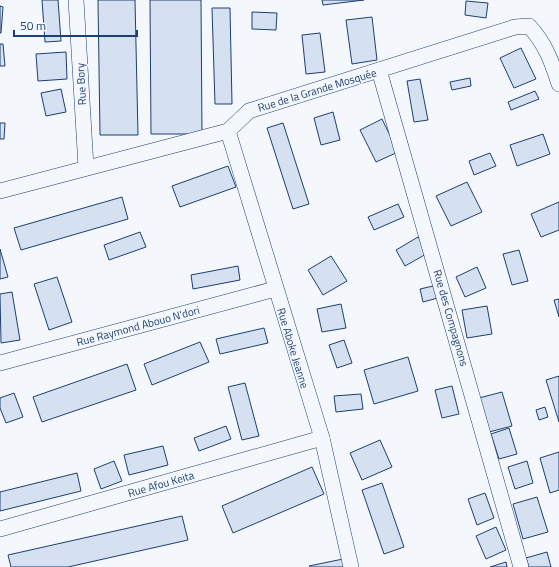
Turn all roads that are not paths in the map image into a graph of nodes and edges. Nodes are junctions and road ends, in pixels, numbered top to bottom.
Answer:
1 (76, 0) edge
2 (379, 70) junction
3 (559, 84) edge
4 (228, 131) junction
5 (86, 167) junction
6 (0, 191) edge
7 (275, 289) junction
8 (0, 363) edge
9 (322, 438) junction
10 (0, 529) edge
11 (351, 567) edge
12 (521, 567) edge

1 - 5 street, Rue Bory
2 - 3 street, Rue de la Grande Mosquée
2 - 4 street, Rue de la Grande Mosquée
2 - 12 street, Rue des Compagnons
4 - 5 street, Rue de la Grande Mosquée
4 - 7 street, Rue Aboke Jeanne
5 - 6 street, Rue de la Grande Mosquée
7 - 8 street, Rue Raymond Abouo N'dori
7 - 9 street, Rue Aboke Jeanne
9 - 10 street, Rue Afou Keita
9 - 11 street, Rue Aboke Jeanne

